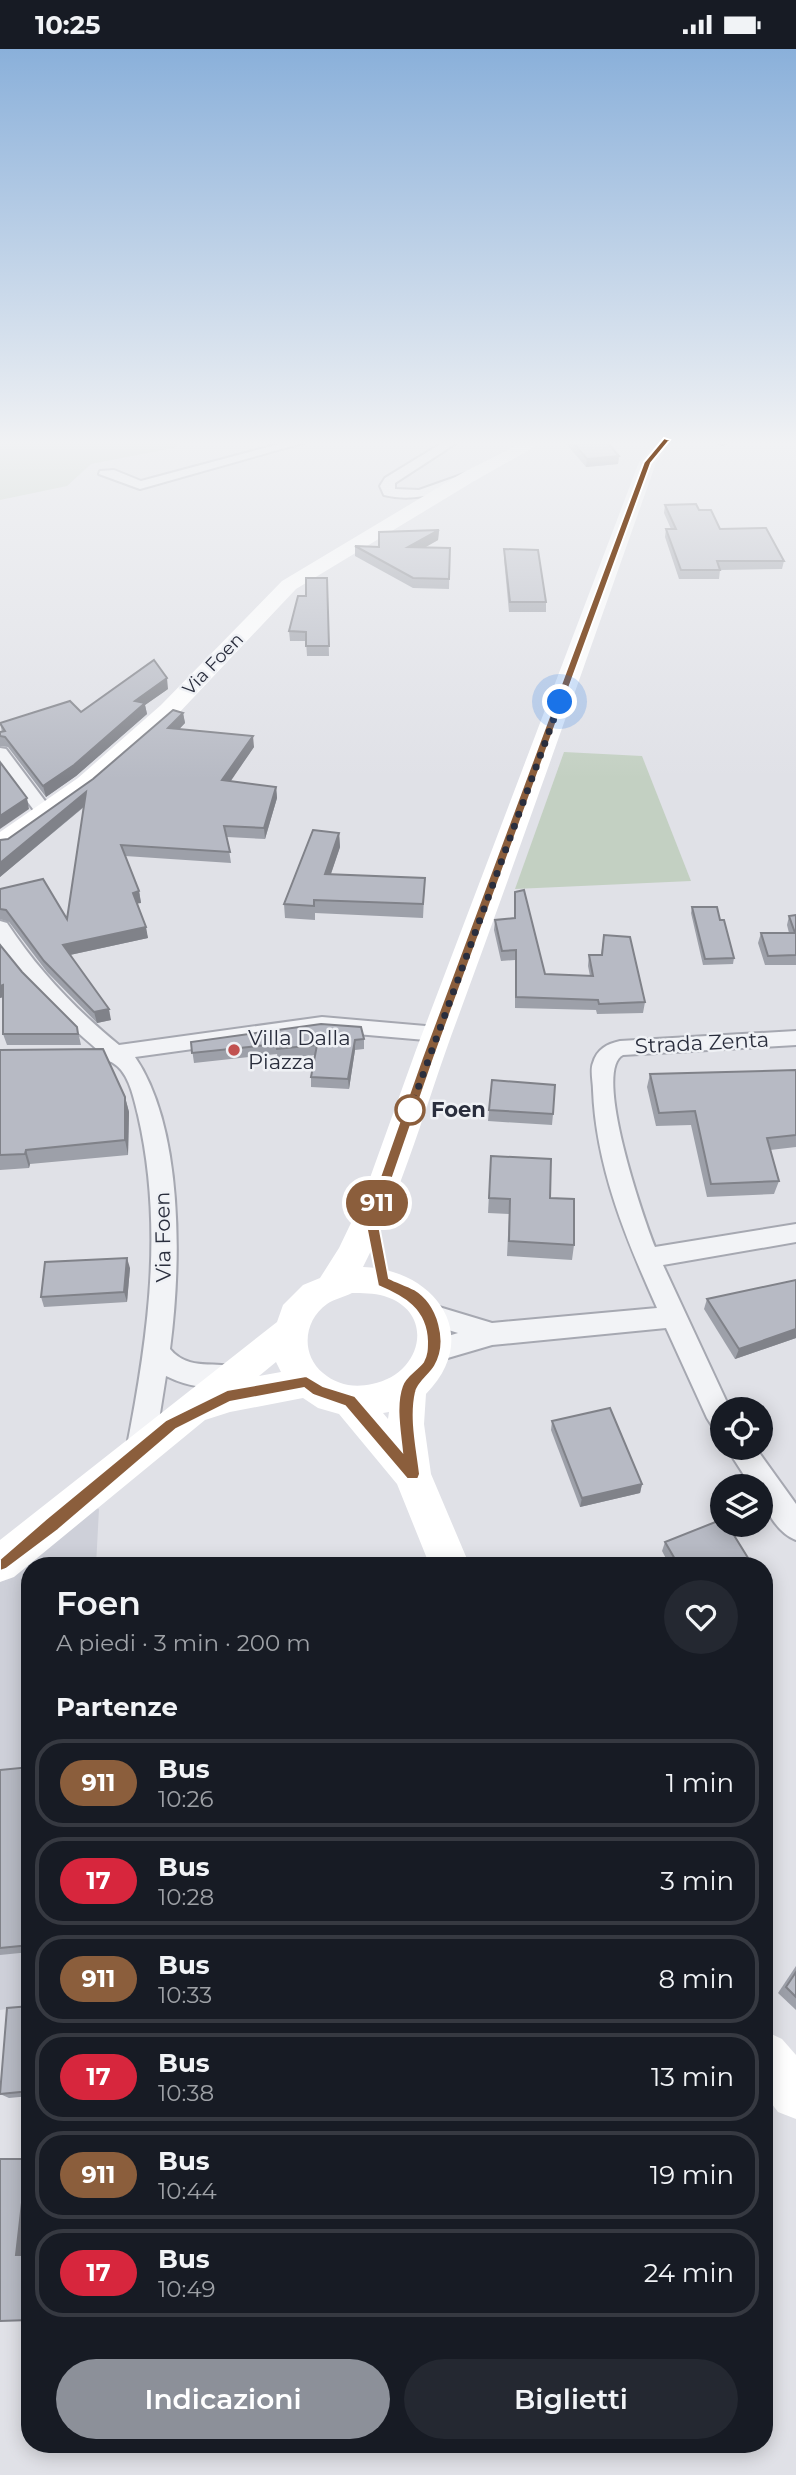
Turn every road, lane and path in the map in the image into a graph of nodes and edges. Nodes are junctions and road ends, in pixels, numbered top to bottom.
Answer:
1 (342, 553) edge
2 (614, 553) edge
3 (0, 753) edge
4 (45, 813) junction
5 (0, 843) edge
6 (0, 927) edge
7 (437, 1034) junction
8 (796, 1038) edge
9 (90, 1054) edge
10 (116, 1054) junction
11 (371, 1220) junction
12 (796, 1233) edge
13 (646, 1258) junction
14 (383, 1282) junction
15 (334, 1285) junction
16 (429, 1314) junction
17 (674, 1317) junction
18 (288, 1332) junction
19 (492, 1334) junction
20 (434, 1351) junction
21 (158, 1353) junction
22 (231, 1376) junction
23 (306, 1382) junction
24 (408, 1387) junction
25 (712, 1397) edge
26 (350, 1401) junction
27 (171, 1424) junction
28 (140, 1451) junction
29 (748, 1460) edge
30 (412, 1474) junction
31 (796, 1527) edge
32 (446, 1557) edge
33 (0, 1564) edge
34 (773, 2066) edge
35 (796, 2094) edge

1 - 4 main road, Via Foen
2 - 7 main road
3 - 4 street
4 - 5 main road, Via Foen
6 - 10 street, Via Foen
7 - 10 street
7 - 11 main road
8 - 13 street, Strada Zenta
9 - 10 street
10 - 21 street, Via Foen
11 - 14 main road
11 - 15 main road
12 - 13 street
13 - 17 street
14 - 15 main road
14 - 16 main road
15 - 18 main road
16 - 19 street
16 - 20 main road
17 - 19 street
17 - 25 street
18 - 22 main road
18 - 23 main road
19 - 20 street
20 - 24 main road
21 - 22 street
21 - 28 street, Via Foen
22 - 27 main road
23 - 26 main road
23 - 27 main road
24 - 26 main road
24 - 30 main road
26 - 30 main road
27 - 28 main road
28 - 33 main road
29 - 31 street
30 - 32 main road
34 - 35 main road

